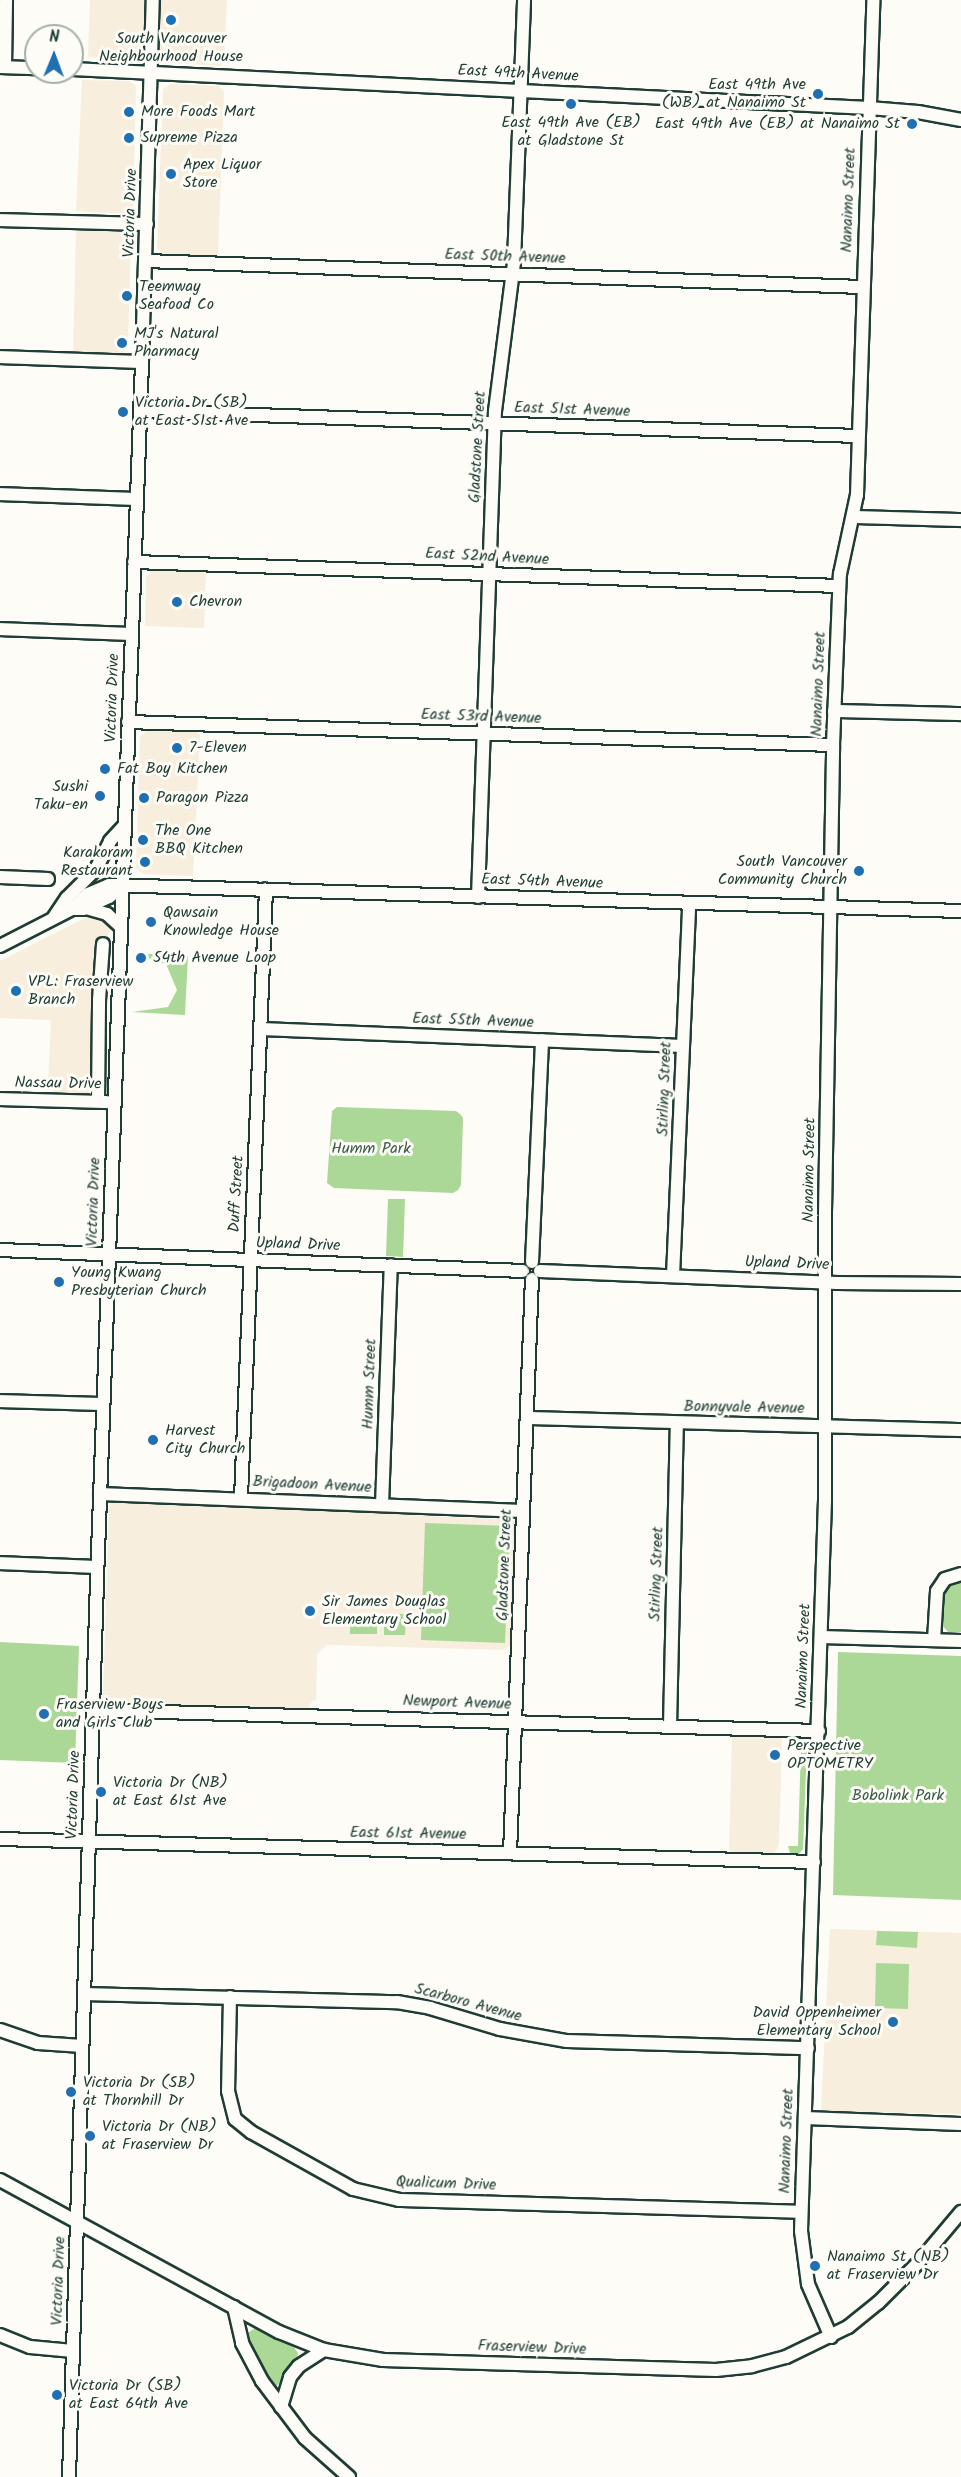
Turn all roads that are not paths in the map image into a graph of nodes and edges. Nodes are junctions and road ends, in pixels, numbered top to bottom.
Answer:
1 (6, 0) edge
2 (153, 0) edge
3 (524, 0) edge
4 (873, 0) edge
5 (3, 67) edge
6 (24, 68) edge
7 (84, 69) edge
8 (152, 72) junction
9 (519, 91) junction
10 (869, 108) junction
11 (961, 120) edge
12 (0, 220) edge
13 (147, 224) junction
14 (146, 261) junction
15 (513, 274) junction
16 (863, 286) junction
17 (0, 357) edge
18 (142, 362) junction
19 (141, 411) junction
20 (494, 424) junction
21 (857, 436) junction
22 (0, 494) edge
23 (137, 499) junction
24 (853, 517) junction
25 (961, 520) edge
26 (134, 562) junction
27 (489, 573) junction
28 (839, 586) junction
29 (0, 629) edge
30 (132, 634) junction
31 (834, 711) junction
32 (961, 714) edge
33 (128, 722) junction
34 (484, 733) junction
35 (833, 745) junction
36 (124, 826) junction
37 (0, 878) edge
38 (48, 879) dead end
39 (122, 887) junction
40 (266, 890) junction
41 (478, 897) junction
42 (689, 903) junction
43 (86, 908) junction
44 (830, 908) junction
45 (72, 909) junction
46 (961, 911) edge
47 (53, 918) junction
48 (121, 927) junction
49 (103, 944) dead end
50 (0, 946) edge
51 (117, 1007) junction
52 (101, 1008) junction
53 (261, 1029) junction
54 (542, 1040) junction
55 (683, 1046) junction
56 (0, 1099) edge
57 (98, 1101) junction
58 (114, 1102) junction
59 (0, 1250) edge
60 (108, 1253) junction
61 (250, 1259) junction
62 (391, 1265) junction
63 (532, 1271) junction
64 (674, 1276) junction
65 (825, 1283) junction
66 (961, 1284) edge
67 (0, 1401) edge
68 (103, 1404) junction
69 (527, 1418) junction
70 (677, 1423) junction
71 (825, 1427) junction
72 (961, 1430) edge
73 (100, 1494) junction
74 (241, 1498) junction
75 (382, 1505) junction
76 (523, 1511) junction
77 (0, 1563) edge
78 (97, 1567) junction
79 (961, 1574) edge
80 (821, 1636) junction
81 (934, 1640) junction
82 (961, 1641) edge
83 (93, 1710) junction
84 (515, 1722) junction
85 (670, 1726) junction
86 (819, 1731) junction
87 (0, 1839) edge
88 (88, 1842) junction
89 (510, 1852) junction
90 (814, 1862) junction
91 (84, 1994) junction
92 (230, 1997) junction
93 (0, 2030) edge
94 (82, 2046) junction
95 (808, 2048) junction
96 (805, 2118) junction
97 (961, 2124) edge
98 (0, 2180) edge
99 (961, 2211) edge
100 (801, 2212) junction
101 (77, 2222) junction
102 (234, 2307) junction
103 (0, 2335) edge
104 (831, 2337) junction
105 (324, 2350) junction
106 (73, 2351) junction
107 (281, 2407) junction
108 (69, 2477) edge
109 (349, 2477) edge

1 - 5 street
2 - 8 street, Victoria Drive
3 - 9 street, Gladstone Street
4 - 10 street, Nanaimo Street
5 - 6 street
7 - 8 street, East 49th Avenue
8 - 9 street, East 49th Avenue
8 - 13 street, Victoria Drive
9 - 10 street, East 49th Avenue
9 - 15 street, Gladstone Street
10 - 11 street, East 49th Avenue
10 - 16 street, Nanaimo Street
12 - 13 street
13 - 14 street, Victoria Drive
14 - 15 street, East 50th Avenue
14 - 18 street, Victoria Drive
15 - 16 street, East 50th Avenue
15 - 20 street, Gladstone Street
16 - 21 street, Nanaimo Street
17 - 18 street
18 - 19 street, Victoria Drive
19 - 20 street, East 51st Avenue
19 - 23 street, Victoria Drive
20 - 21 street, East 51st Avenue
20 - 27 street, Gladstone Street
21 - 24 street, Nanaimo Street
22 - 23 street
23 - 26 street, Victoria Drive
24 - 25 street
24 - 28 street, Nanaimo Street
26 - 27 street, East 52nd Avenue
26 - 30 street, Victoria Drive
27 - 28 street, East 52nd Avenue
27 - 34 street, Gladstone Street
28 - 31 street, Nanaimo Street
29 - 30 street
30 - 33 street, Victoria Drive
31 - 32 street
31 - 35 street, Nanaimo Street
33 - 34 street, East 53rd Avenue
33 - 36 street, Victoria Drive
34 - 35 street, East 53rd Avenue
34 - 41 street, Gladstone Street
35 - 44 street, Nanaimo Street
36 - 39 street, Victoria Drive
36 - 47 street
37 - 38 street
39 - 40 street, East 54th Avenue
39 - 43 street
39 - 45 street, East 54th Avenue
39 - 48 street, Victoria Drive
40 - 41 street, East 54th Avenue
40 - 53 street, Duff Street
41 - 42 street, East 54th Avenue
42 - 44 street, East 54th Avenue
42 - 55 street, Stirling Street
43 - 45 street
43 - 48 street
44 - 46 street, East 54th Avenue
44 - 65 street, Nanaimo Street
45 - 47 street
47 - 50 street
48 - 51 street, Victoria Drive
49 - 52 street
51 - 52 street
51 - 58 street, Victoria Drive
52 - 57 street
53 - 54 street, East 55th Avenue
53 - 61 street, Duff Street
54 - 55 street, East 55th Avenue
54 - 63 street, Gladstone Street
55 - 64 street, Stirling Street
56 - 57 street, Nassau Drive
57 - 58 street, Nassau Drive
58 - 60 street, Victoria Drive
59 - 60 street, Upland Drive
60 - 61 street, Upland Drive
60 - 68 street, Victoria Drive
61 - 62 street, Upland Drive
61 - 74 street, Duff Street
62 - 63 street, Upland Drive
62 - 75 street, Humm Street
63 - 64 street, Upland Drive
63 - 69 street, Gladstone Street
64 - 65 street, Upland Drive
65 - 66 street, Upland Drive
65 - 71 street, Nanaimo Street
67 - 68 street
68 - 73 street, Victoria Drive
69 - 70 street, Bonnyvale Avenue
69 - 76 street, Gladstone Street
70 - 71 street, Bonnyvale Avenue
70 - 85 street, Stirling Street
71 - 72 street, Bonnyvale Avenue
71 - 80 street, Nanaimo Street
73 - 74 street, Brigadoon Avenue
73 - 78 street, Victoria Drive
74 - 75 street, Brigadoon Avenue
75 - 76 street, Brigadoon Avenue
76 - 84 street, Gladstone Street
77 - 78 street
78 - 83 street, Victoria Drive
79 - 81 street
80 - 81 street
80 - 86 street, Nanaimo Street
81 - 82 street
83 - 84 street, Newport Avenue
83 - 88 street, Victoria Drive
84 - 85 street, Newport Avenue
84 - 89 street, Gladstone Street
85 - 86 street, Newport Avenue
86 - 90 street, Nanaimo Street
87 - 88 street, East 61st Avenue
88 - 89 street, East 61st Avenue
88 - 91 street, Victoria Drive
89 - 90 street, East 61st Avenue
90 - 95 street, Nanaimo Street
91 - 92 street, Scarboro Avenue
91 - 94 street, Victoria Drive
92 - 95 street, Scarboro Avenue
92 - 100 street, Qualicum Drive
93 - 94 street
94 - 101 street, Victoria Drive
95 - 96 street, Nanaimo Street
96 - 97 street
96 - 100 street, Nanaimo Street
98 - 101 street, Fraserview Drive
99 - 104 street, Fraserview Drive
100 - 104 street, Nanaimo Street
101 - 102 street, Fraserview Drive
101 - 106 street, Victoria Drive
102 - 105 street, Fraserview Drive
102 - 107 street
103 - 106 street
104 - 105 street, Fraserview Drive
105 - 107 street
106 - 108 street, Victoria Drive
107 - 109 street

